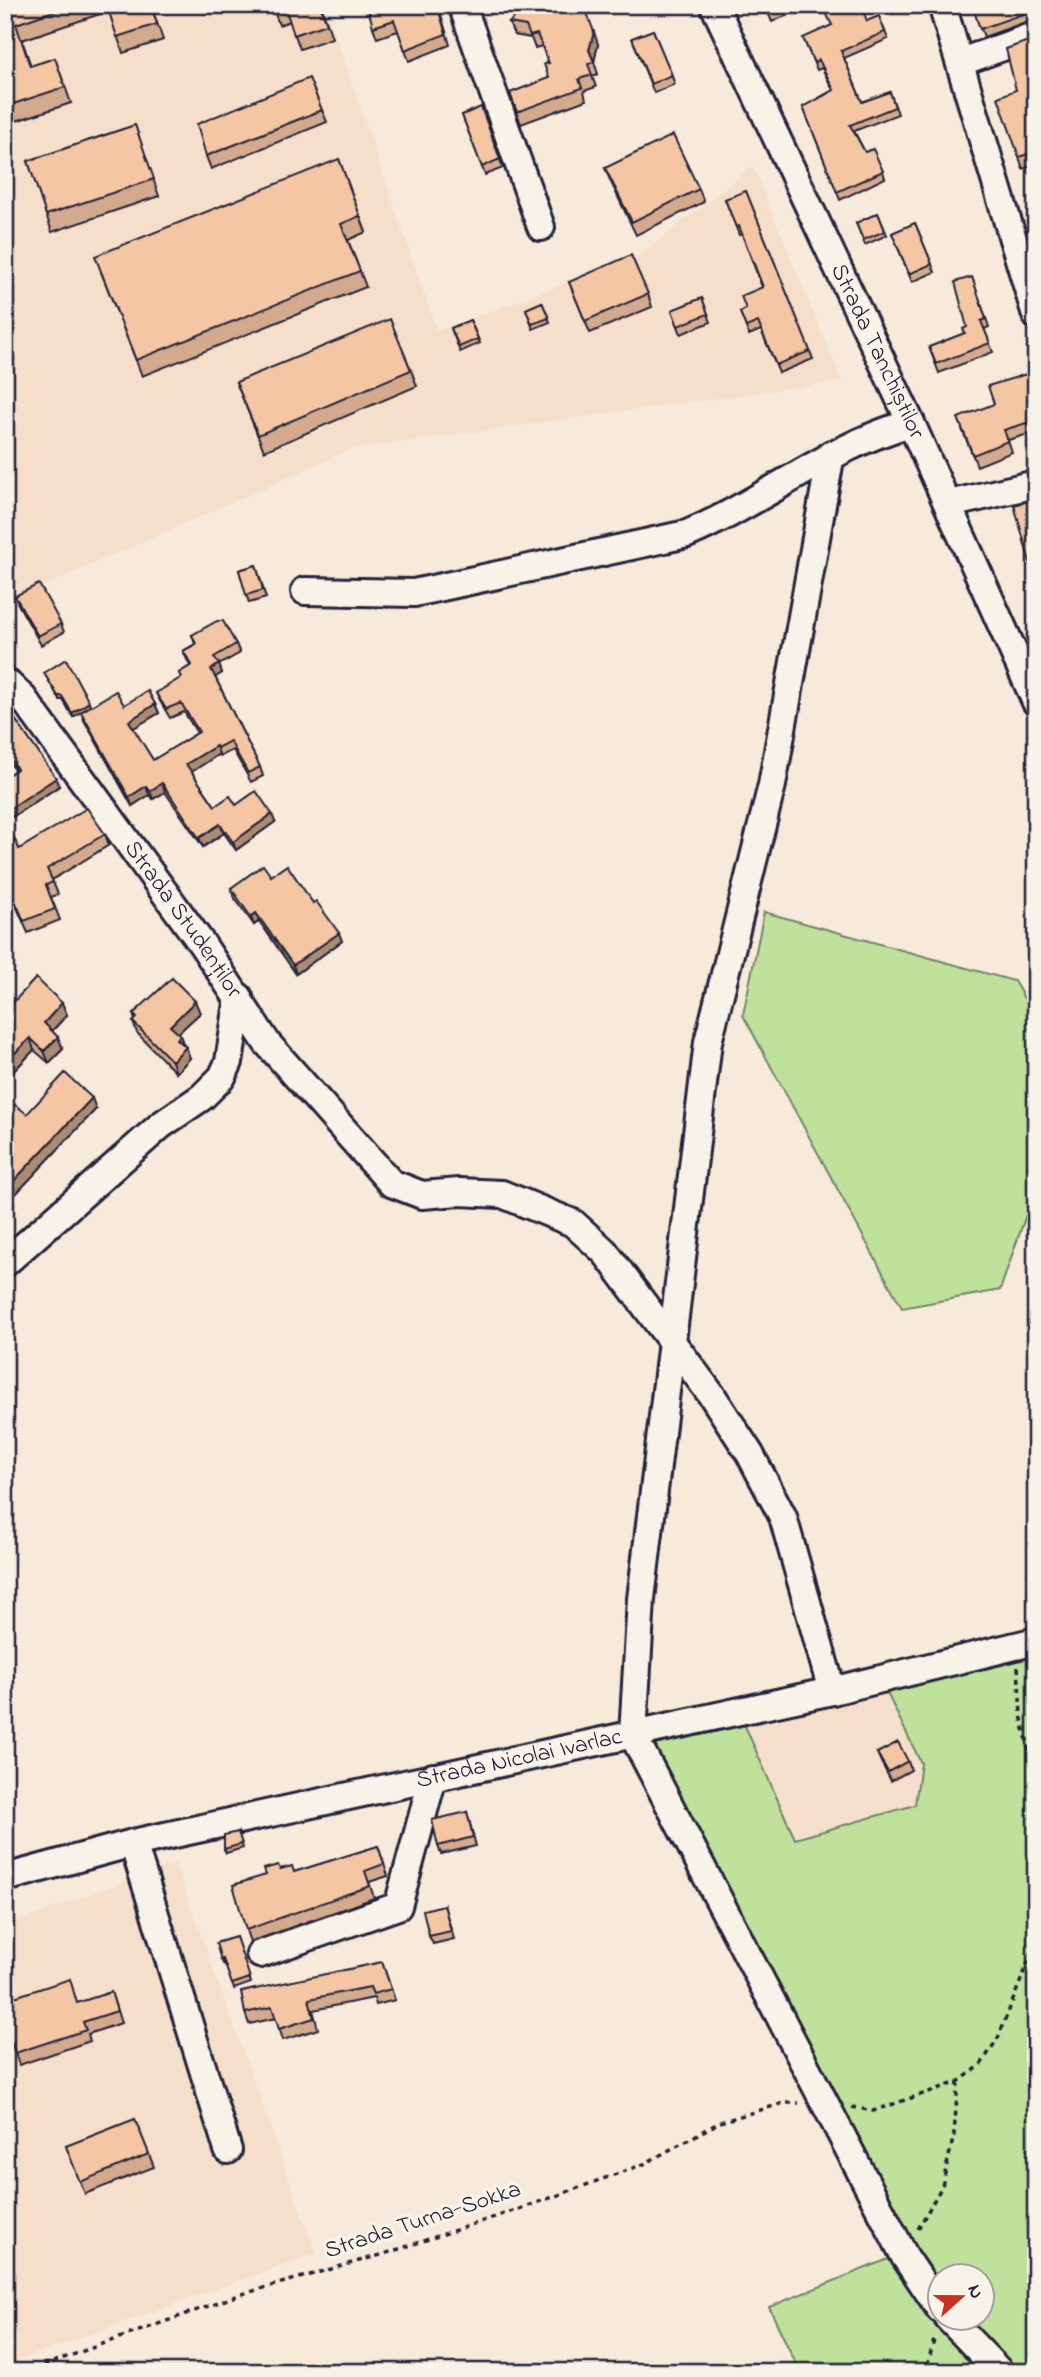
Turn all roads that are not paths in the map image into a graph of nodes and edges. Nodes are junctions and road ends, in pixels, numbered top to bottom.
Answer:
1 (462, 5) edge
2 (714, 5) edge
3 (942, 5) edge
4 (1036, 35) edge
5 (961, 62) junction
6 (541, 227) dead end
7 (1036, 315) edge
8 (911, 423) junction
9 (831, 454) junction
10 (1036, 484) edge
11 (949, 504) junction
12 (305, 592) dead end
13 (5, 681) edge
14 (1036, 702) edge
15 (239, 997) junction
16 (5, 1263) edge
17 (673, 1347) junction
18 (1029, 1643) edge
19 (832, 1691) junction
20 (633, 1735) junction
21 (433, 1777) junction
22 (132, 1843) junction
23 (5, 1878) edge
24 (260, 1954) dead end
25 (228, 2150) dead end
26 (926, 2289) edge
27 (961, 2332) edge
28 (1000, 2372) edge

1 - 6 street
2 - 8 street, Strada Tanchiștilor
3 - 5 street
4 - 5 street
5 - 7 street
8 - 9 street
8 - 11 street, Strada Tanchiștilor
9 - 12 street
9 - 17 street
10 - 11 street
11 - 14 street, Strada Tanchiștilor
13 - 15 street, Strada Studenților
15 - 16 street, Strada Studenților
15 - 17 street
17 - 19 street
17 - 20 street
18 - 19 street, Strada Nicolai Ivarlac
19 - 20 street, Strada Nicolai Ivarlac
20 - 21 street, Strada Nicolai Ivarlac
20 - 26 street
21 - 22 street, Strada Nicolai Ivarlac
21 - 24 street
22 - 23 street, Strada Nicolai Ivarlac
22 - 25 street
27 - 28 street

